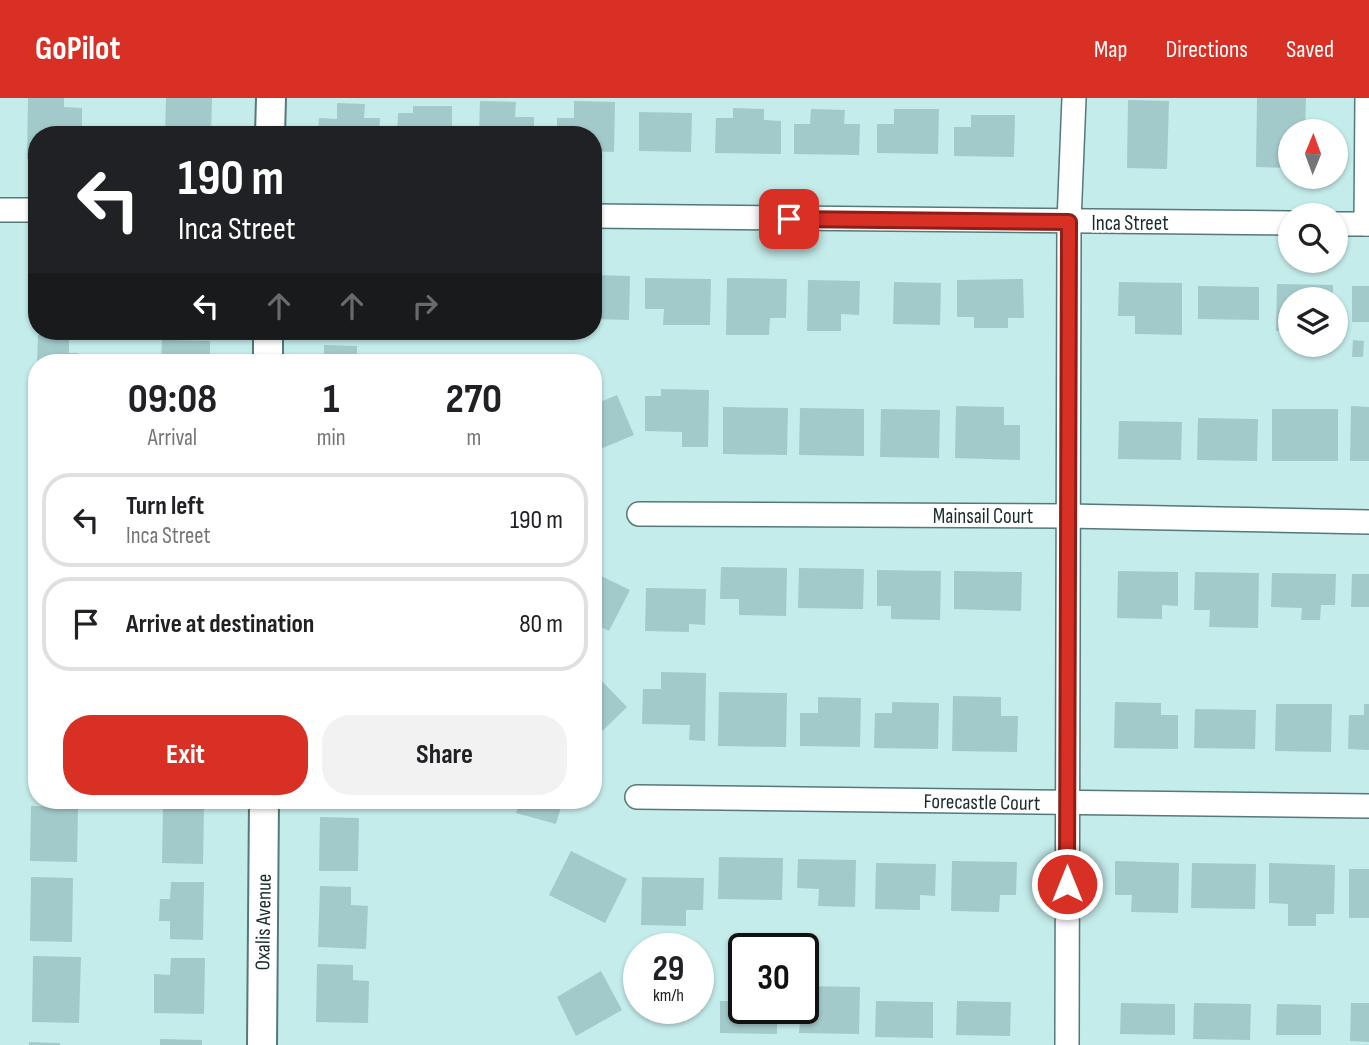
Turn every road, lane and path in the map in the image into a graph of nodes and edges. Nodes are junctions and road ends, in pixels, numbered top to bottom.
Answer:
1 (271, 98) edge
2 (1074, 98) edge
3 (1367, 98) edge
4 (270, 126) edge
5 (0, 210) edge
6 (28, 211) edge
7 (602, 216) edge
8 (1069, 222) junction
9 (1278, 223) edge
10 (1348, 224) edge
11 (1368, 224) edge
12 (639, 514) dead end
13 (1067, 516) junction
14 (1369, 522) edge
15 (637, 797) dead end
16 (1067, 803) junction
17 (1369, 806) edge
18 (264, 809) edge
19 (262, 1045) edge
20 (1067, 1045) edge

1 - 4 street
2 - 8 street
3 - 11 street
5 - 6 street
7 - 8 street, Inca Street
8 - 9 street, Inca Street
8 - 13 street
10 - 11 street
12 - 13 street, Mainsail Court
13 - 14 street, Mainsail Court
13 - 16 street
15 - 16 street, Forecastle Court
16 - 17 street, Forecastle Court
16 - 20 street
18 - 19 street, Oxalis Avenue

